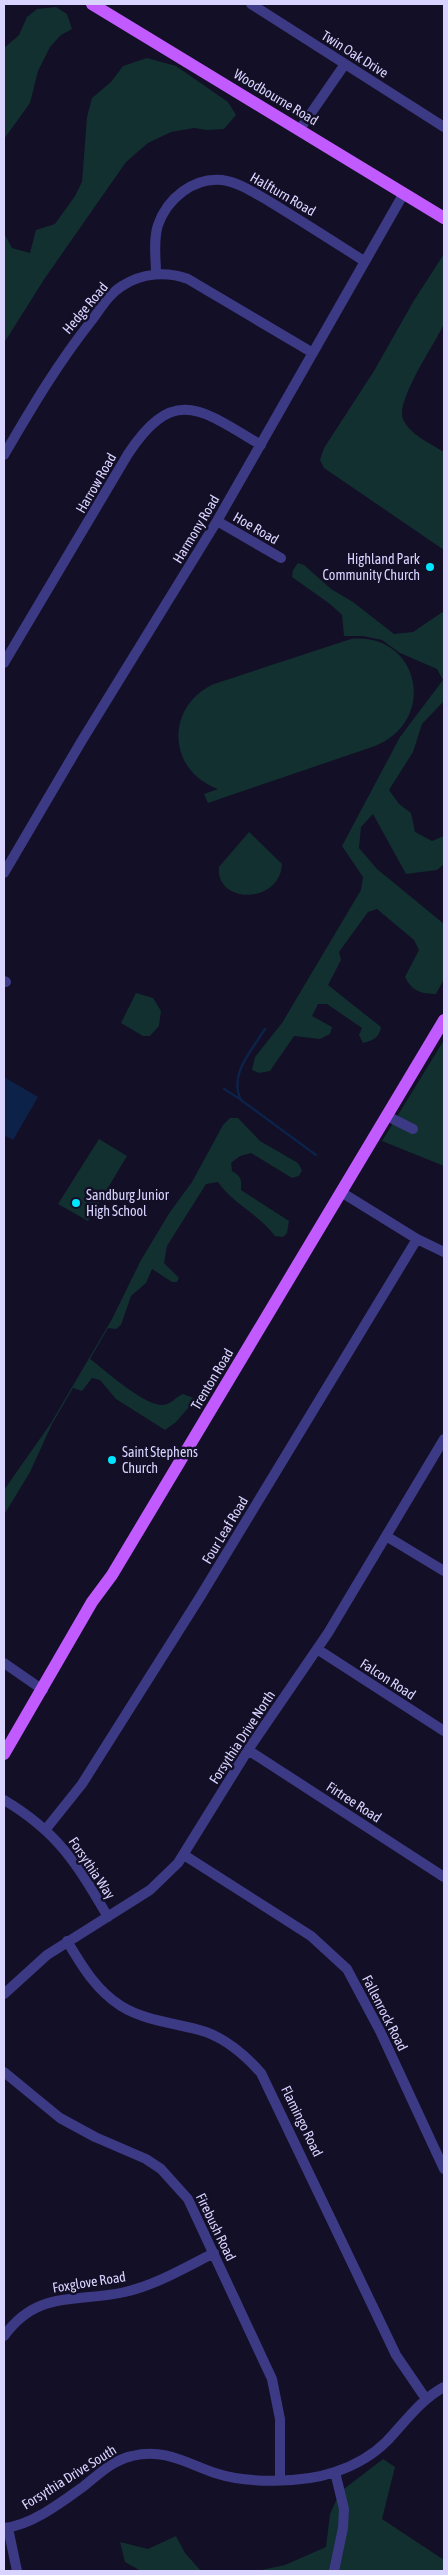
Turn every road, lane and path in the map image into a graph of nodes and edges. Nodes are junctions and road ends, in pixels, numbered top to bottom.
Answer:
1 (92, 4) edge
2 (251, 4) edge
3 (345, 64) junction
4 (444, 127) edge
5 (300, 129) junction
6 (404, 193) junction
7 (444, 218) edge
8 (364, 261) junction
9 (156, 274) junction
10 (314, 353) junction
11 (261, 445) junction
12 (4, 455) edge
13 (217, 521) junction
14 (282, 558) dead end
15 (4, 663) edge
16 (4, 873) edge
17 (444, 1020) edge
18 (387, 1116) junction
19 (412, 1129) dead end
20 (341, 1192) junction
21 (417, 1239) junction
22 (444, 1252) edge
23 (444, 1439) edge
24 (386, 1536) junction
25 (444, 1571) edge
26 (317, 1649) junction
27 (4, 1663) edge
28 (43, 1690) junction
29 (444, 1731) edge
30 (248, 1750) junction
31 (4, 1754) edge
32 (4, 1800) edge
33 (46, 1829) junction
34 (184, 1855) junction
35 (444, 1876) edge
36 (108, 1917) junction
37 (67, 1942) junction
38 (4, 1994) edge
39 (4, 2072) edge
40 (444, 2169) edge
41 (214, 2254) junction
42 (4, 2336) edge
43 (444, 2386) edge
44 (426, 2399) junction
45 (334, 2472) junction
46 (280, 2480) junction
47 (6, 2528) edge
48 (17, 2571) edge
49 (334, 2571) edge

1 - 5 main road, Woodbourne Road
2 - 3 street, Twin Oak Drive
3 - 4 street, Twin Oak Drive
3 - 5 street
5 - 6 main road, Woodbourne Road
6 - 7 main road, Woodbourne Road
6 - 8 street, Harmony Road
8 - 9 street, Halfturn Road
8 - 10 street, Harmony Road
9 - 10 street, Hedge Road
9 - 12 street, Hedge Road
10 - 11 street, Harmony Road
11 - 13 street, Harmony Road
11 - 15 street, Harrow Road
13 - 14 street, Hoe Road
13 - 16 street, Harmony Road
17 - 18 main road, Trenton Road
18 - 19 street
18 - 20 main road, Trenton Road
20 - 21 street
20 - 28 main road, Trenton Road
21 - 22 street
21 - 33 street, Four Leaf Road
23 - 24 street, Forsythia Drive North
24 - 25 street
24 - 26 street, Forsythia Drive North
26 - 29 street, Falcon Road
26 - 30 street, Forsythia Drive North
27 - 28 street
28 - 31 main road, Trenton Road
30 - 34 street, Forsythia Drive North
30 - 35 street, Firtree Road
32 - 33 street, Forsythia Way
33 - 36 street, Forsythia Way
34 - 36 street, Forsythia Drive North
34 - 40 street, Fallenrock Road
36 - 37 street, Forsythia Drive North
37 - 38 street, Forsythia Drive North
37 - 44 street, Flamingo Road
39 - 41 street, Firebush Road
41 - 42 street, Foxglove Road
41 - 46 street, Firebush Road
43 - 44 street, Forsythia Drive South
44 - 45 street, Forsythia Drive South
45 - 46 street, Forsythia Drive South
45 - 49 street
46 - 47 street, Forsythia Drive South
47 - 48 street

